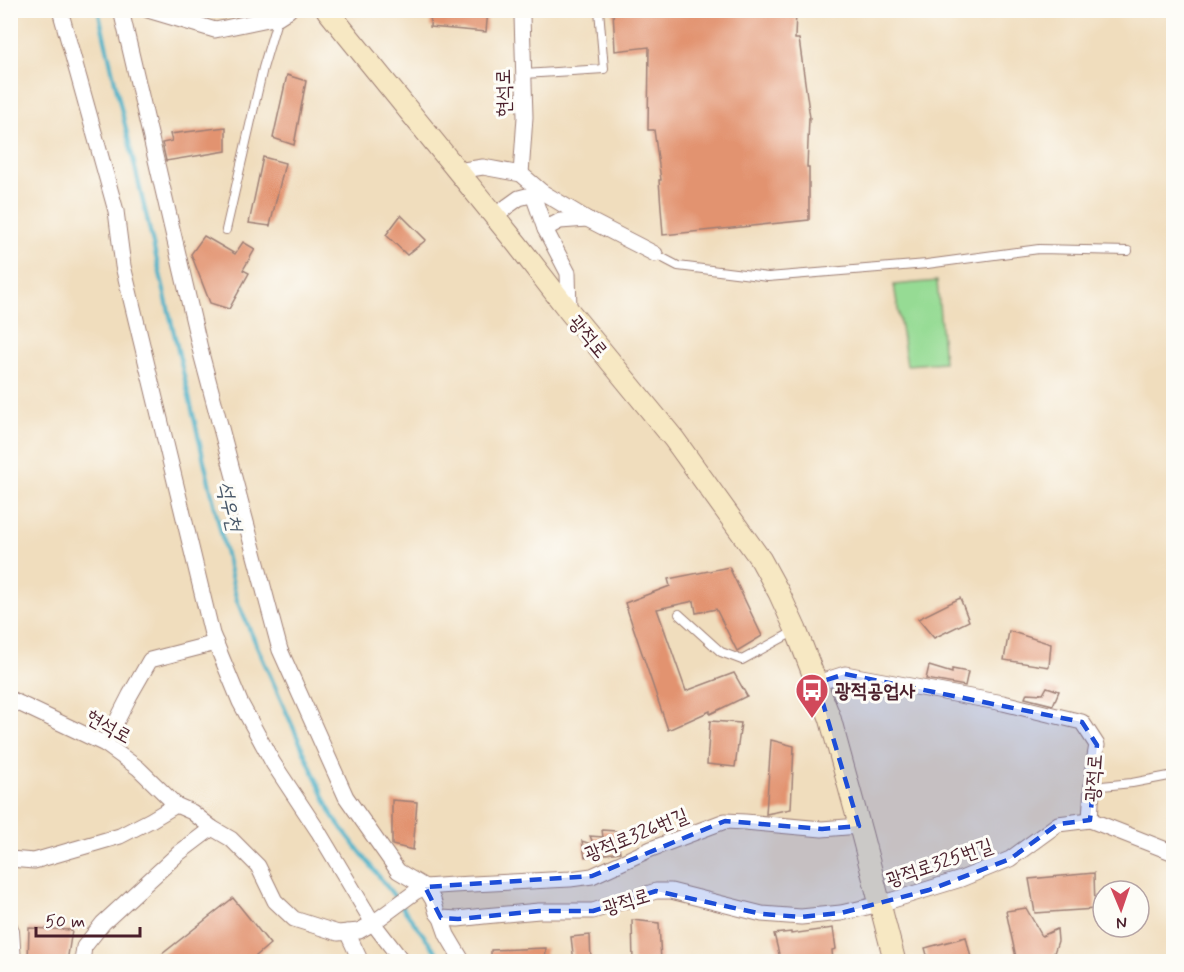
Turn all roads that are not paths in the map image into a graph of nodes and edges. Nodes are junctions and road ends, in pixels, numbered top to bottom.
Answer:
1 (121, 10) edge
2 (148, 10) edge
3 (327, 10) edge
4 (520, 10) edge
5 (599, 10) edge
6 (65, 11) edge
7 (284, 14) edge
8 (524, 74) junction
9 (457, 171) junction
10 (521, 174) junction
11 (538, 194) junction
12 (494, 216) junction
13 (587, 219) junction
14 (545, 229) junction
15 (226, 230) dead end
16 (1128, 251) dead end
17 (655, 254) joint
18 (569, 311) junction
19 (679, 614) dead end
20 (796, 630) junction
21 (216, 643) junction
22 (817, 683) junction
23 (10, 699) edge
24 (105, 744) junction
25 (1169, 776) dead end
26 (1092, 787) junction
27 (176, 805) junction
28 (1090, 820) junction
29 (212, 828) junction
30 (861, 830) junction
31 (1173, 853) edge
32 (10, 859) edge
33 (420, 890) junction
34 (879, 901) junction
35 (10, 918) edge
36 (441, 918) junction
37 (373, 923) junction
38 (347, 932) junction
39 (17, 962) edge
40 (82, 962) edge
41 (361, 962) edge
42 (403, 962) edge
43 (463, 962) edge
44 (895, 962) edge

1 - 33 street
2 - 7 street
3 - 9 main road, 광적로
4 - 8 street, 현석로
5 - 8 lane
6 - 21 street
7 - 15 lane
8 - 10 street, 현석로
9 - 10 street
9 - 12 main road, 광적로
10 - 11 street
11 - 12 street
11 - 13 street
11 - 14 street
12 - 18 main road, 광적로
13 - 14 street
13 - 17 street
14 - 18 street
16 - 17 lane
18 - 20 main road, 광적로
19 - 20 lane
20 - 22 main road, 광적로
21 - 24 street
21 - 37 street
22 - 26 street, 광적로
22 - 30 main road, 광적로
23 - 24 street, 현석로
24 - 27 street, 현석로
25 - 26 lane
26 - 28 street, 광적로
27 - 29 street
27 - 32 street
28 - 31 street, 광적로325번길
28 - 34 street, 광적로325번길
29 - 38 street
29 - 40 street
30 - 33 street, 광적로326번길
30 - 34 main road, 광적로
33 - 36 street
33 - 37 street
34 - 36 street, 광적로
34 - 44 main road
35 - 39 lane
36 - 43 street
37 - 38 street
37 - 42 street
38 - 41 street

